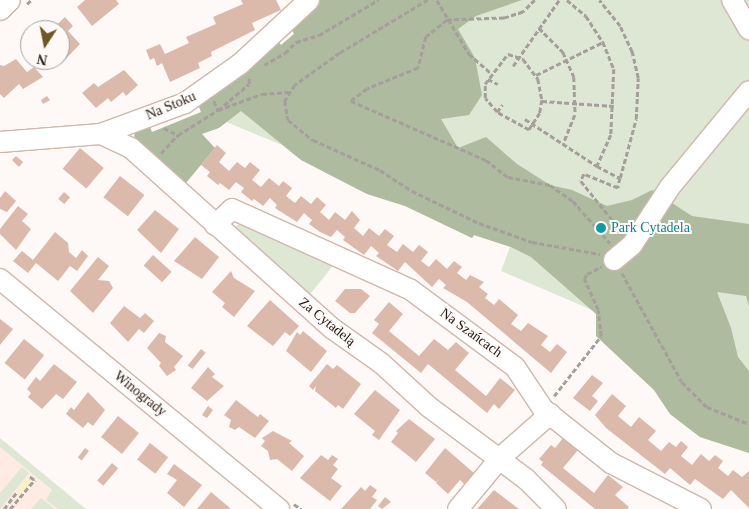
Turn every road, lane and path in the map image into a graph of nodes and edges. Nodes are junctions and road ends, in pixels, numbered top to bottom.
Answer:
1 (10, 0) edge
2 (310, 0) edge
3 (378, 0) edge
4 (428, 0) edge
5 (437, 0) edge
6 (535, 0) edge
7 (559, 0) edge
8 (567, 0) edge
9 (599, 0) edge
10 (732, 0) edge
11 (0, 10) edge
12 (447, 20) junction
13 (539, 28) junction
14 (749, 29) edge
15 (604, 42) junction
16 (520, 56) junction
17 (567, 59) junction
18 (513, 66) dead end
19 (258, 67) dead end
20 (254, 72) dead end
21 (492, 73) junction
22 (536, 75) junction
23 (488, 79) junction
24 (498, 84) dead end
25 (749, 91) edge
26 (289, 92) junction
27 (542, 101) junction
28 (577, 104) junction
29 (502, 105) dead end
30 (614, 106) junction
31 (218, 110) junction
32 (497, 112) junction
33 (525, 119) dead end
34 (135, 121) junction
35 (534, 126) junction
36 (101, 134) junction
37 (0, 142) edge
38 (563, 144) junction
39 (131, 148) junction
40 (149, 166) junction
41 (597, 166) junction
42 (620, 178) junction
43 (215, 226) junction
44 (632, 244) junction
45 (573, 247) dead end
46 (610, 262) junction
47 (0, 279) edge
48 (640, 301) dead end
49 (547, 412) junction
50 (749, 424) edge
51 (500, 458) junction
52 (28, 476) dead end
53 (16, 493) dead end
54 (4, 509) edge
55 (10, 509) edge
56 (280, 509) edge
57 (458, 509) edge
58 (556, 509) edge
59 (701, 509) edge

1 - 11 street
2 - 34 street, Na Stoku
3 - 19 path
4 - 26 path
5 - 12 path
6 - 12 path
7 - 13 path
8 - 15 path
9 - 42 path
10 - 14 street
12 - 21 path
12 - 46 path
13 - 16 path
13 - 17 path
15 - 17 path
15 - 30 path
16 - 18 path
16 - 21 path
16 - 22 path
17 - 22 path
17 - 28 path
20 - 31 path
21 - 23 path
22 - 27 path
23 - 24 path
23 - 32 path
25 - 44 street
26 - 31 path
26 - 45 path
27 - 28 path
27 - 35 path
28 - 30 path
28 - 38 path
29 - 32 path
30 - 41 path
31 - 40 path
32 - 35 path
33 - 35 path
34 - 36 street, Na Stoku
34 - 39 street
35 - 38 path
36 - 37 street, Na Stoku
36 - 39 street, Za Cytadelą
38 - 41 path
39 - 40 street, Za Cytadelą
40 - 43 street, Za Cytadelą
41 - 42 path
42 - 44 path
43 - 49 street, Na Szańcach
43 - 51 street, Za Cytadelą
44 - 46 street
46 - 49 path
47 - 56 street, Winogrady
48 - 50 path
49 - 51 street
49 - 59 street, Na Szańcach
51 - 57 street
51 - 58 street, Za Cytadelą
52 - 55 path
53 - 54 path

